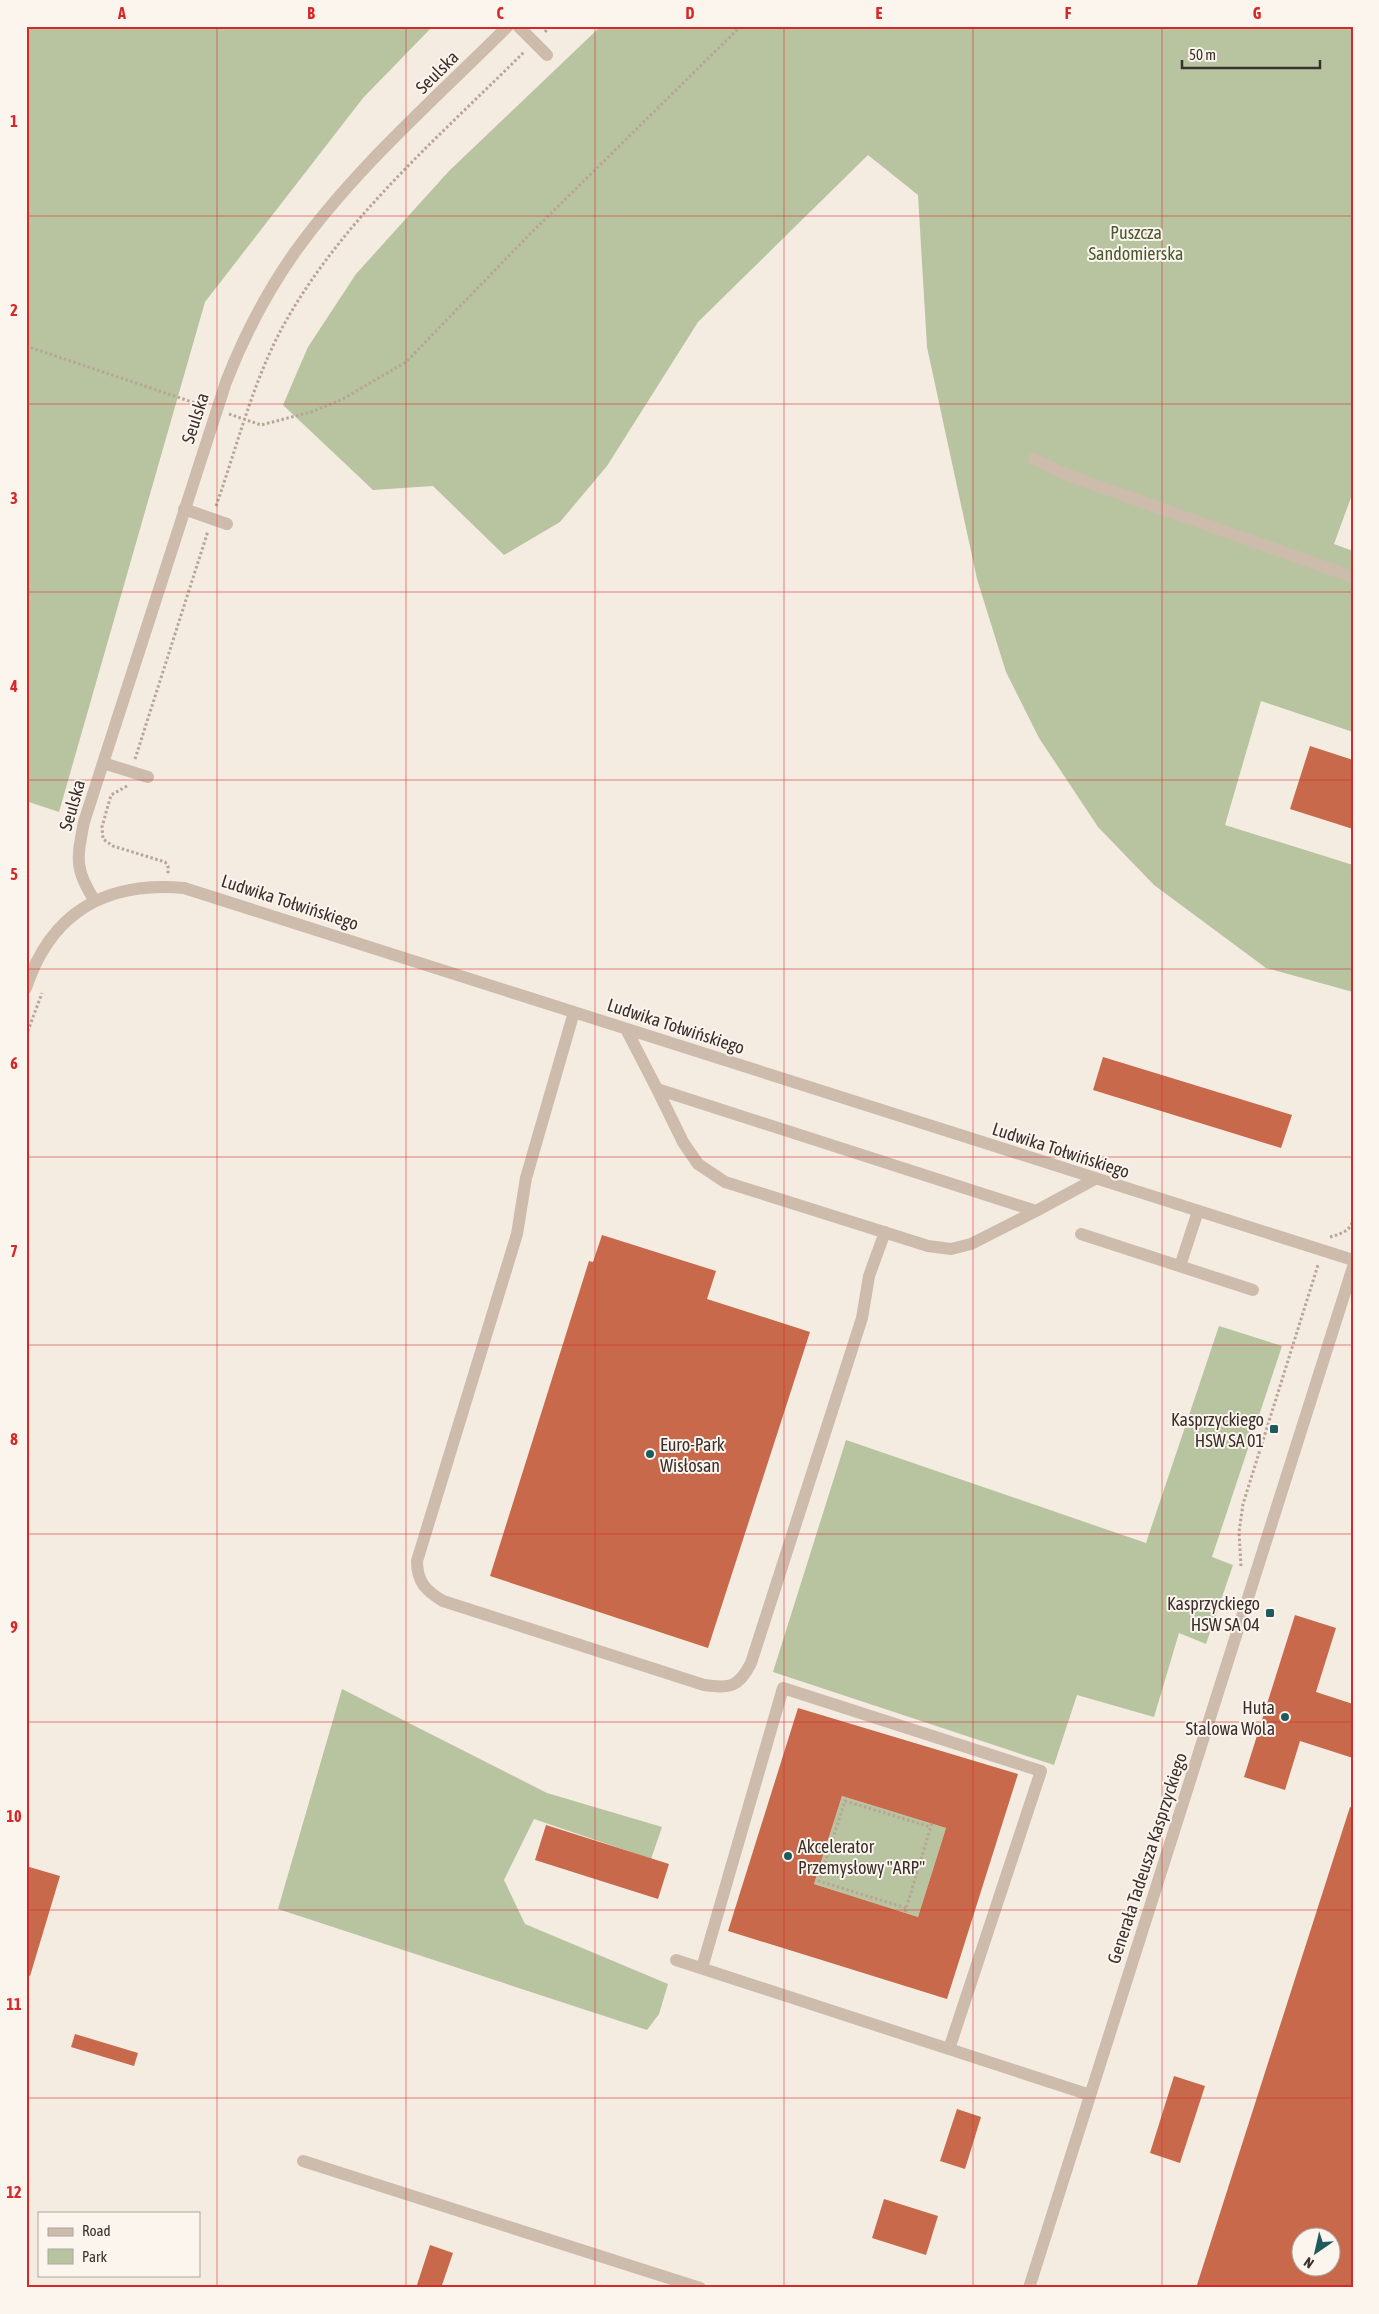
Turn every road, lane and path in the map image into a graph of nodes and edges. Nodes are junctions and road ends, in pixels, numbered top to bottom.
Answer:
1 (508, 26) edge
2 (518, 26) edge
3 (550, 26) edge
4 (741, 26) edge
5 (534, 42) junction
6 (547, 55) dead end
7 (26, 346) edge
8 (216, 410) junction
9 (244, 419) junction
10 (1034, 459) dead end
11 (184, 509) junction
12 (212, 519) junction
13 (227, 524) dead end
14 (1353, 577) edge
15 (103, 763) junction
16 (131, 772) junction
17 (148, 777) dead end
18 (168, 886) junction
19 (95, 901) junction
20 (26, 988) edge
21 (574, 1012) junction
22 (626, 1029) junction
23 (657, 1089) junction
24 (1095, 1179) junction
25 (1036, 1211) junction
26 (1198, 1211) junction
27 (885, 1232) junction
28 (1081, 1234) dead end
29 (1353, 1260) edge
30 (1180, 1266) junction
31 (1318, 1266) dead end
32 (1353, 1268) edge
33 (1253, 1290) dead end
34 (1242, 1567) dead end
35 (932, 1825) joint
36 (676, 1960) dead end
37 (702, 1968) junction
38 (949, 2049) junction
39 (1090, 2095) junction
40 (303, 2161) dead end
41 (698, 2288) edge
42 (1029, 2288) edge

1 - 8 street, Seulska
2 - 5 street
3 - 5 path
4 - 9 path
5 - 6 street
5 - 9 path
7 - 8 path
8 - 9 path
8 - 11 street, Seulska
9 - 12 path
10 - 14 street
11 - 12 street
11 - 15 street, Seulska
12 - 13 street
12 - 16 path
15 - 16 street
15 - 19 street, Seulska
16 - 17 street
16 - 18 path
18 - 19 street, Ludwika Tołwińskiego
18 - 21 street, Ludwika Tołwińskiego
19 - 20 street, Ludwika Tołwińskiego
21 - 22 street, Ludwika Tołwińskiego
21 - 27 street
22 - 23 street
22 - 24 street, Ludwika Tołwińskiego
23 - 25 street
23 - 27 street
24 - 25 street
24 - 26 street, Ludwika Tołwińskiego
25 - 27 street
26 - 29 street, Ludwika Tołwińskiego
26 - 30 street
28 - 30 street
30 - 33 street
31 - 34 path
32 - 39 street, Generała Tadeusza Kasprzyckiego
35 - 35 path
36 - 37 street
37 - 38 street
37 - 38 street
38 - 39 street
39 - 42 street, Generała Tadeusza Kasprzyckiego
40 - 41 street

